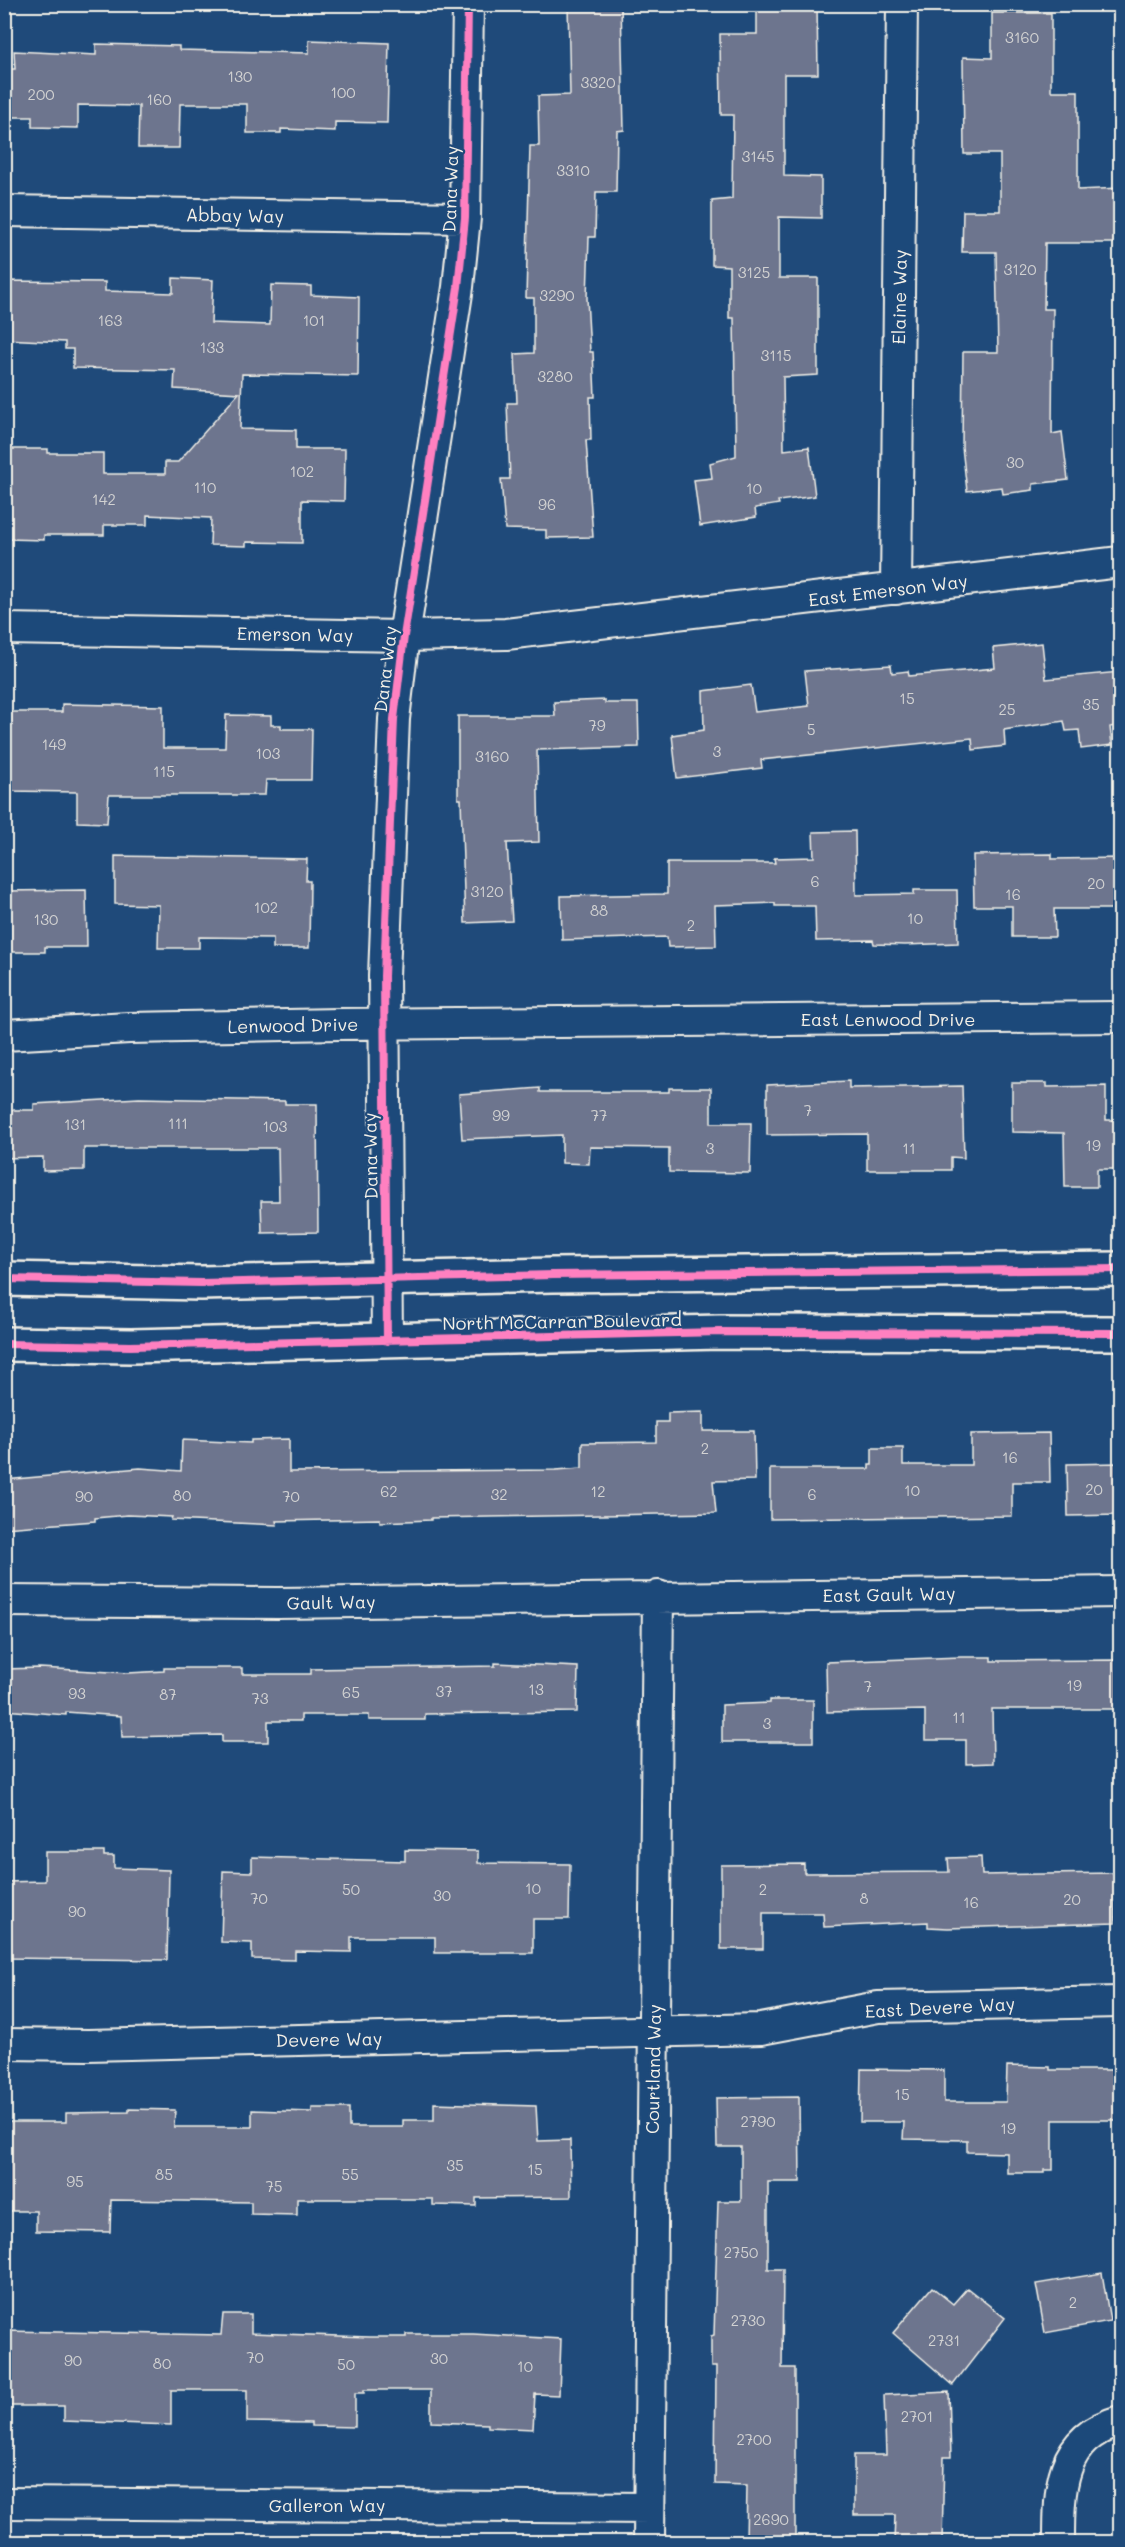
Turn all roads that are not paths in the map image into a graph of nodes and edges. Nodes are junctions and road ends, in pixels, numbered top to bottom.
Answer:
1 (468, 4) edge
2 (902, 4) edge
3 (4, 211) edge
4 (465, 218) junction
5 (1120, 562) edge
6 (896, 589) junction
7 (656, 617) joint
8 (4, 629) edge
9 (404, 636) junction
10 (1120, 1017) edge
11 (655, 1021) joint
12 (384, 1024) junction
13 (4, 1035) edge
14 (1120, 1269) edge
15 (4, 1279) edge
16 (387, 1280) junction
17 (1120, 1333) edge
18 (387, 1341) junction
19 (4, 1344) edge
20 (1120, 1592) edge
21 (658, 1596) junction
22 (4, 1601) edge
23 (1120, 2002) edge
24 (654, 2032) junction
25 (4, 2044) edge
26 (1120, 2421) edge
27 (4, 2503) edge
28 (649, 2508) junction
29 (649, 2542) edge
30 (1059, 2542) edge

1 - 4 street, Dana Way
2 - 6 street, Elaine Way
3 - 4 street, Abbay Way
4 - 9 street, Dana Way
5 - 6 street, East Emerson Way
6 - 7 street, East Emerson Way
7 - 9 street, Emerson Way
8 - 9 street, Emerson Way
9 - 12 street, Dana Way
10 - 11 street, East Lenwood Drive
11 - 12 street, Lenwood Drive
12 - 13 street, Lenwood Drive
12 - 16 street, Dana Way
14 - 16 main road
15 - 16 main road
16 - 18 street, Dana Way
17 - 18 main road, North McCarran Boulevard
18 - 19 main road, North McCarran Boulevard
20 - 21 street, East Gault Way
21 - 22 street, Gault Way
21 - 24 street, Courtland Way
23 - 24 street, East Devere Way
24 - 25 street, Devere Way
24 - 28 street, Courtland Way
26 - 30 street
27 - 28 street, Galleron Way
28 - 29 street, Courtland Way

